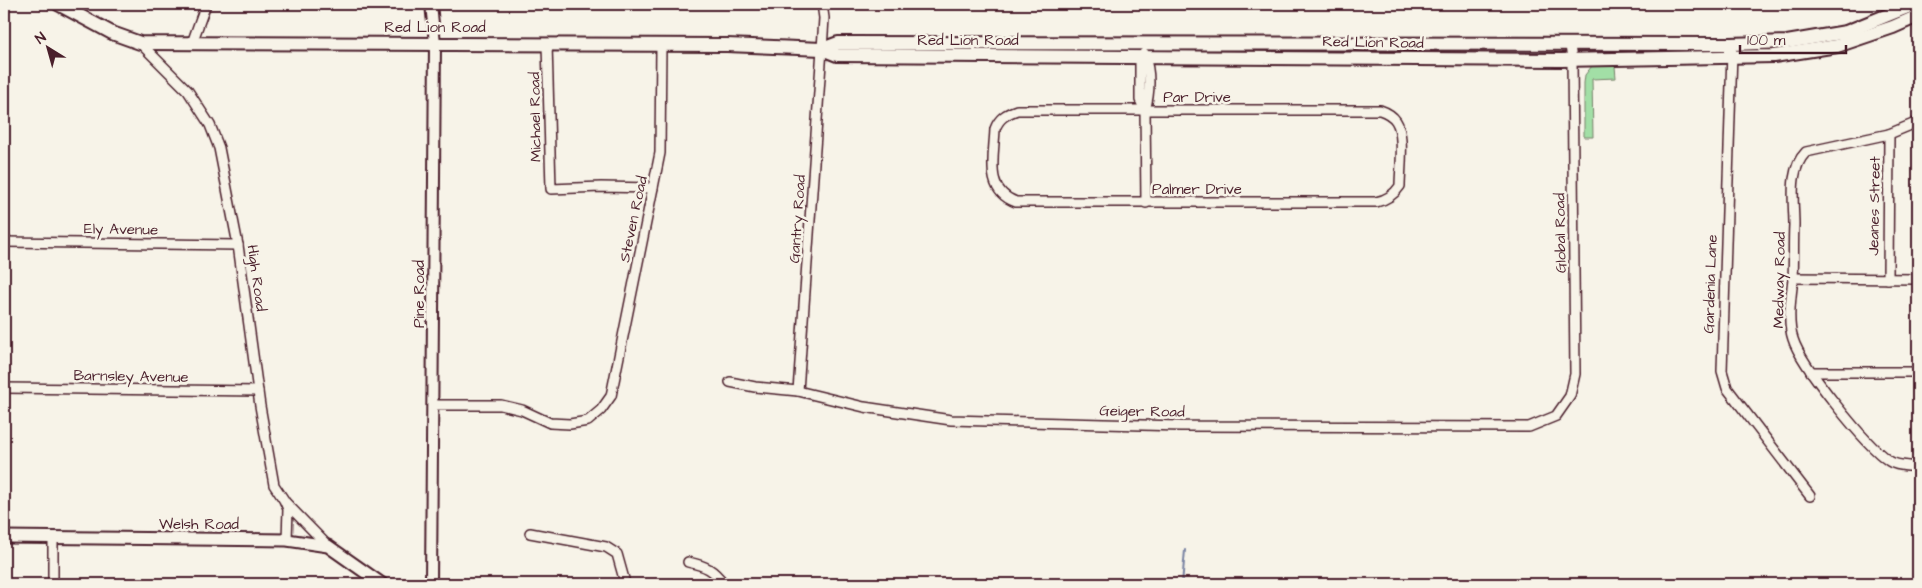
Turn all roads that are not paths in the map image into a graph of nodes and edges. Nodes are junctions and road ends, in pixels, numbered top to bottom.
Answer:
1 (58, 4) edge
2 (206, 4) edge
3 (431, 4) edge
4 (822, 4) edge
5 (1915, 4) edge
6 (1918, 16) edge
7 (140, 43) junction
8 (192, 43) junction
9 (435, 43) junction
10 (547, 44) junction
11 (1570, 45) junction
12 (661, 46) junction
13 (822, 48) junction
14 (1144, 49) junction
15 (1732, 51) junction
16 (1572, 60) junction
17 (1145, 110) junction
18 (1918, 122) edge
19 (1889, 134) junction
20 (653, 188) junction
21 (1003, 195) joint
22 (1391, 195) joint
23 (1146, 203) junction
24 (4, 242) edge
25 (238, 245) junction
26 (1793, 278) junction
27 (1888, 279) junction
28 (1918, 279) edge
29 (1811, 372) junction
30 (1918, 372) edge
31 (730, 382) dead end
32 (4, 388) edge
33 (258, 391) junction
34 (798, 391) junction
35 (433, 406) junction
36 (1556, 416) joint
37 (1918, 468) edge
38 (1810, 496) dead end
39 (284, 500) junction
40 (530, 533) dead end
41 (4, 537) edge
42 (53, 538) junction
43 (287, 540) junction
44 (328, 546) junction
45 (688, 562) dead end
46 (53, 584) edge
47 (382, 584) edge
48 (431, 584) edge
49 (623, 584) edge
50 (724, 584) edge

1 - 7 main road, Red Lion Road
2 - 8 street
3 - 9 street, Pine Road
4 - 13 street, Gantry Road
5 - 15 main road, Red Lion Road
6 - 15 main road, Red Lion Road
7 - 8 main road, Red Lion Road
7 - 25 street, High Road
8 - 9 main road, Red Lion Road
9 - 10 main road, Red Lion Road
9 - 35 street, Pine Road
10 - 12 main road, Red Lion Road
10 - 20 street, Michael Road
11 - 14 main road, Red Lion Road
11 - 15 main road, Red Lion Road
11 - 16 street, Global Road
12 - 13 main road, Red Lion Road
12 - 20 street, Steven Road
13 - 14 main road, Red Lion Road
13 - 34 street, Gantry Road
14 - 16 main road, Red Lion Road
14 - 17 street
15 - 16 main road, Red Lion Road
15 - 38 street, Gardenia Lane
16 - 36 street, Global Road
17 - 21 street, Par Drive
17 - 22 street, Par Drive
17 - 23 street
18 - 19 street
19 - 26 street, Medway Road
19 - 27 street, Jeanes Street
20 - 35 street, Steven Road
21 - 23 street, Palmer Drive
22 - 23 street, Palmer Drive
24 - 25 street, Ely Avenue
25 - 33 street, High Road
26 - 27 street
26 - 29 street, Medway Road
27 - 28 street
29 - 30 street
29 - 37 street, Medway Road
31 - 34 street, Geiger Road
32 - 33 street, Barnsley Avenue
33 - 39 street, High Road
34 - 36 street, Geiger Road
35 - 48 street, Pine Road
39 - 43 street, High Road
39 - 44 street
40 - 49 street
41 - 42 main road, Welsh Road
42 - 43 main road, Welsh Road
42 - 46 street
43 - 44 main road, Welsh Road
44 - 47 main road, Welsh Road
45 - 50 street

